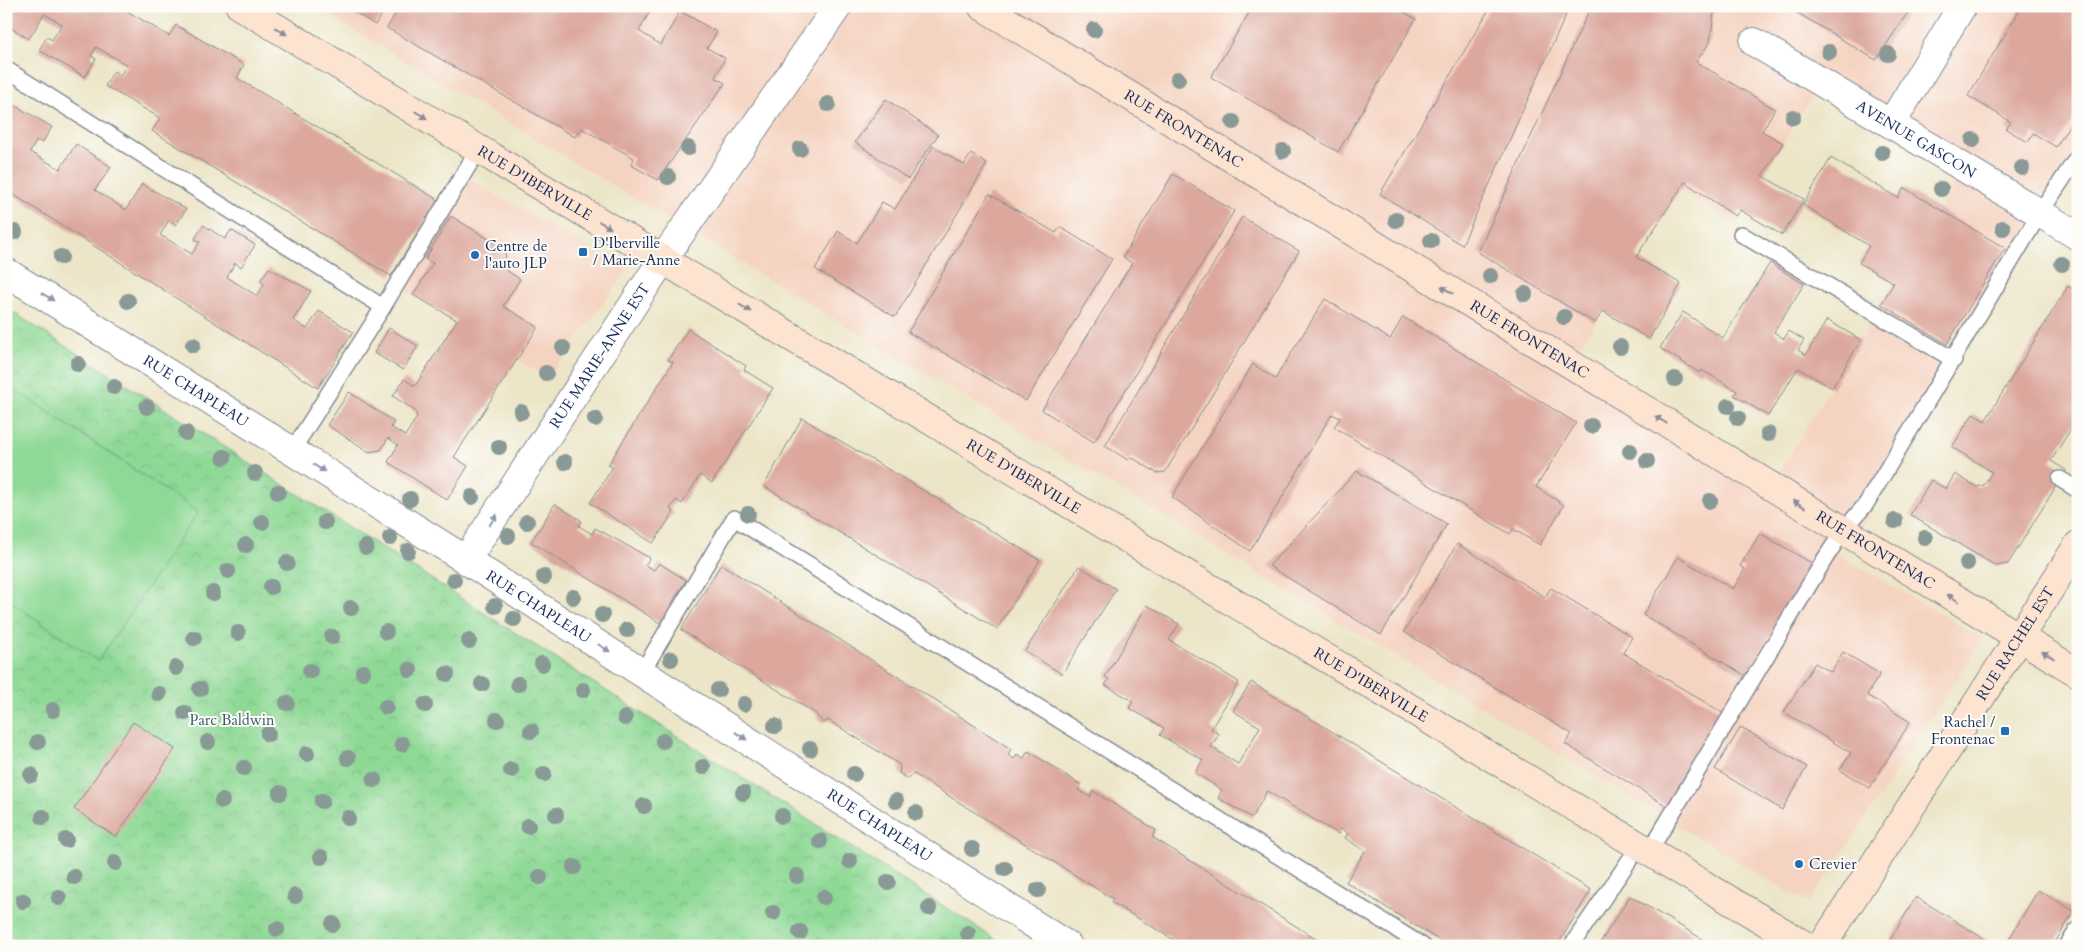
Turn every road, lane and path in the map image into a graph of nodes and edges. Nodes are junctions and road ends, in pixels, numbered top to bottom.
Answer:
1 (240, 6) edge
2 (838, 6) edge
3 (982, 6) edge
4 (1962, 6) edge
5 (1754, 42) dead end
6 (6, 68) edge
7 (1892, 124) junction
8 (478, 150) junction
9 (2078, 156) edge
10 (2040, 213) junction
11 (1741, 234) dead end
12 (2078, 236) edge
13 (663, 258) junction
14 (6, 272) edge
15 (384, 307) junction
16 (1954, 360) junction
17 (292, 451) junction
18 (2060, 479) dead end
19 (2078, 490) edge
20 (1843, 531) junction
21 (2078, 545) edge
22 (466, 560) junction
23 (2018, 638) junction
24 (642, 672) junction
25 (2078, 673) edge
26 (1644, 849) junction
27 (2078, 929) edge
28 (1068, 946) edge
29 (1423, 946) edge
30 (1571, 946) edge
31 (1806, 946) edge
32 (1822, 946) edge
33 (2067, 946) edge

1 -> 8 main road, RUE D'IBERVILLE
2 - 13 street, RUE MARIE-ANNE EST
20 -> 3 main road, RUE FRONTENAC
4 - 7 street
5 - 7 street, AVENUE GASCON
6 - 15 lane
7 - 10 street, AVENUE GASCON
8 -> 13 main road, RUE D'IBERVILLE
8 - 15 lane
9 - 10 lane
10 - 12 street, AVENUE GASCON
10 - 16 lane
11 - 16 lane
22 -> 13 street, RUE MARIE-ANNE EST
13 -> 26 main road, RUE D'IBERVILLE
14 -> 17 street, RUE CHAPLEAU
15 - 17 lane
16 - 20 lane
17 -> 22 street, RUE CHAPLEAU
18 - 19 lane
23 -> 20 main road, RUE FRONTENAC
20 - 26 lane
21 - 23 main road, RUE RACHEL EST
22 -> 24 street, RUE CHAPLEAU
25 -> 23 main road, RUE FRONTENAC
23 - 32 main road, RUE RACHEL EST
24 -> 28 street, RUE CHAPLEAU
24 - 29 lane
26 - 30 lane
26 - 31 main road, RUE D'IBERVILLE
27 - 33 lane

